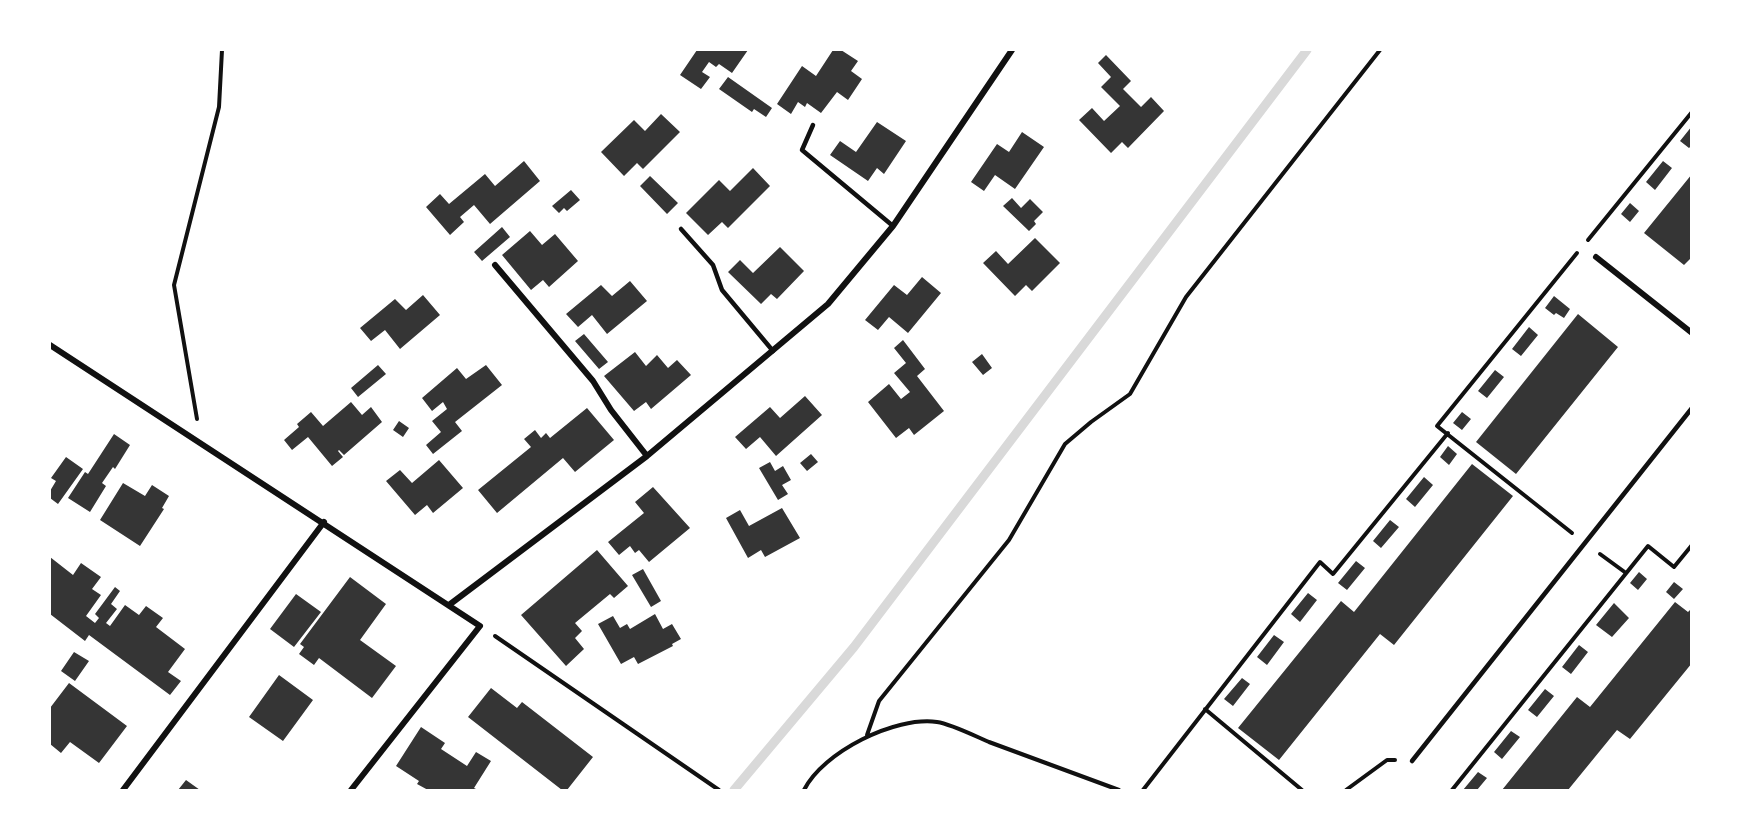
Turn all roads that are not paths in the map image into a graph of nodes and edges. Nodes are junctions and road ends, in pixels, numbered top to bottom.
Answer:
1 (1012, 50) edge
2 (813, 125) dead end
3 (893, 226) junction
4 (681, 229) dead end
5 (1596, 257) dead end
6 (495, 265) dead end
7 (1692, 333) edge
8 (50, 345) edge
9 (773, 351) junction
10 (1692, 408) edge
11 (647, 456) junction
12 (324, 522) junction
13 (449, 605) junction
14 (1412, 761) road end
15 (123, 790) edge
16 (351, 790) edge

1 - 3 street
2 - 3 lane
3 - 9 street
4 - 9 lane
5 - 7 street
6 - 11 street
8 - 12 street
9 - 11 street
10 - 14 lane
11 - 13 street
12 - 13 street
12 - 15 street
13 - 16 street

